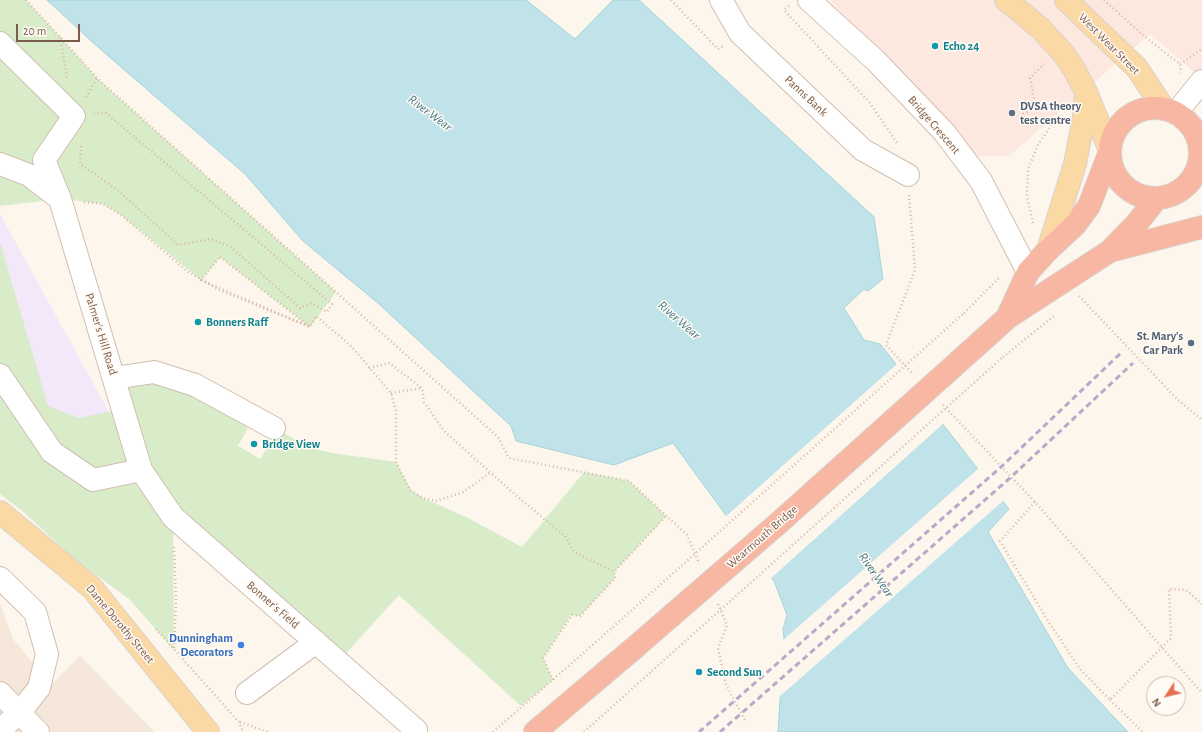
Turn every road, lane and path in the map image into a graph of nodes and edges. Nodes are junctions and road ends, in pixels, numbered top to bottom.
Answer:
1 (26, 0) edge
2 (671, 0) edge
3 (721, 0) edge
4 (1006, 0) edge
5 (1024, 0) edge
6 (1066, 0) edge
7 (1104, 0) edge
8 (800, 2) edge
9 (1040, 28) junction
10 (740, 33) junction
11 (1145, 37) junction
12 (1140, 41) dead end
13 (0, 43) edge
14 (1202, 48) edge
15 (1046, 62) dead end
16 (1202, 81) edge
17 (1086, 92) junction
18 (1170, 111) junction
19 (1023, 114) dead end
20 (74, 116) junction
21 (1054, 121) dead end
22 (1198, 132) edge
23 (1109, 151) junction
24 (0, 164) edge
25 (908, 175) junction
26 (1178, 192) junction
27 (1202, 193) edge
28 (60, 199) junction
29 (1156, 199) junction
30 (1202, 226) edge
31 (1034, 230) dead end
32 (1048, 250) junction
33 (1110, 252) junction
34 (1024, 263) junction
35 (202, 280) junction
36 (1084, 291) dead end
37 (1078, 295) junction
38 (1073, 300) dead end
39 (1055, 314) dead end
40 (1008, 318) junction
41 (310, 327) junction
42 (368, 368) junction
43 (0, 376) edge
44 (115, 378) junction
45 (918, 378) dead end
46 (422, 388) junction
47 (391, 393) junction
48 (939, 401) dead end
49 (1202, 420) edge
50 (274, 428) dead end
51 (141, 470) junction
52 (491, 472) junction
53 (1035, 502) junction
54 (0, 512) edge
55 (666, 516) junction
56 (173, 517) junction
57 (702, 570) dead end
58 (614, 572) junction
59 (0, 578) edge
60 (714, 597) dead end
61 (1202, 604) edge
62 (316, 642) junction
63 (1160, 647) junction
64 (174, 650) dead end
65 (553, 680) junction
66 (0, 693) edge
67 (247, 693) dead end
68 (1202, 693) edge
69 (1110, 700) junction
70 (20, 712) junction
71 (746, 722) dead end
72 (0, 730) edge
73 (416, 730) dead end
74 (38, 732) edge
75 (208, 732) edge
76 (243, 732) edge
77 (268, 732) edge
78 (493, 732) edge
79 (535, 732) edge
80 (584, 732) edge
81 (1143, 732) edge

1 - 55 path
2 - 10 path
3 - 10 street, Panns Bank
4 - 9 main road
5 - 9 street
6 - 18 main road, West Wear Street
7 - 11 path
8 - 25 path
8 - 34 street, Bridge Crescent
9 - 17 main road
10 - 25 street, Panns Bank
11 - 12 path
11 - 14 path
13 - 20 street
15 - 19 path
16 - 18 street
17 - 23 main road
17 - 32 main road
18 - 22 highway
18 - 23 highway
20 - 20 path
20 - 28 street, Palmer's Hill Road
21 - 31 path
22 - 26 highway
23 - 29 highway
23 - 32 highway
24 - 28 street
25 - 45 path
26 - 27 highway
26 - 29 highway
28 - 35 path
28 - 44 street, Palmer's Hill Road
29 - 33 highway
30 - 33 highway
32 - 34 highway
33 - 40 highway, Wearmouth Bridge
34 - 40 highway
34 - 65 path, bridge
35 - 41 path
35 - 41 path
36 - 37 path
37 - 38 path
37 - 49 path
39 - 80 path, bridge
40 - 79 highway, Wearmouth Bridge, bridge
41 - 42 path
42 - 46 path
42 - 47 path
43 - 51 street
44 - 50 street
44 - 51 street, Palmer's Hill Road
46 - 47 path
46 - 52 path
47 - 52 path
48 - 53 path
51 - 56 street, Bonner's Field
52 - 58 path
53 - 63 path
53 - 69 path
54 - 75 main road, Dame Dorothy Street
55 - 57 path
55 - 58 path
56 - 62 street, Bonner's Field
56 - 64 path
58 - 65 path
59 - 70 street
60 - 71 path
61 - 63 path
62 - 67 street
62 - 73 street, Bonner's Field
63 - 68 path
63 - 69 path
65 - 78 path
66 - 70 street
69 - 81 path
70 - 72 street
70 - 74 street
76 - 77 path

